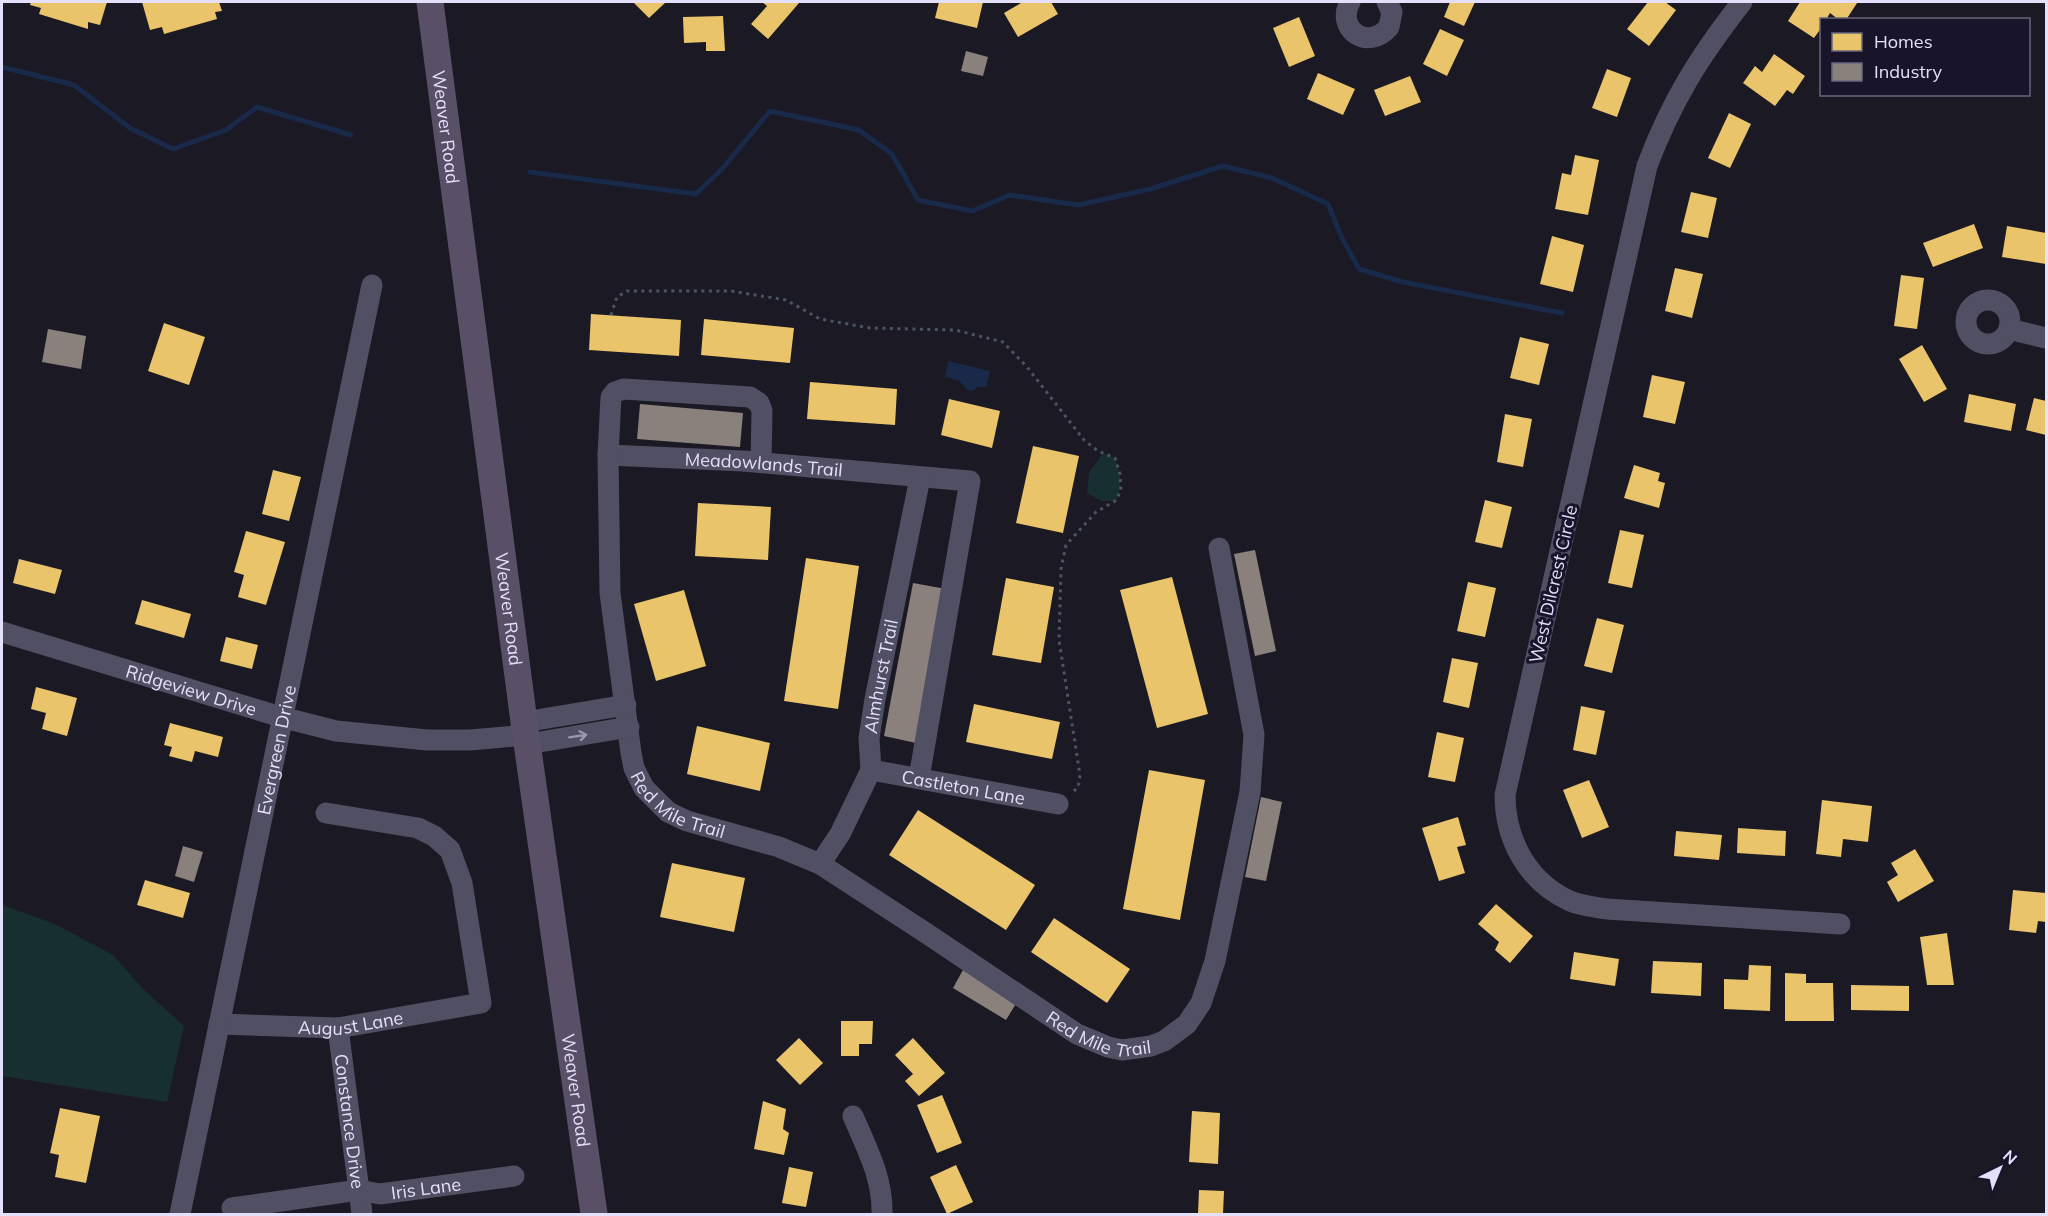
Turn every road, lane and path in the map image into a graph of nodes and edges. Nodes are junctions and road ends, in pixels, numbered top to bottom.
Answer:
1 (429, 2) edge
2 (1350, 2) edge
3 (1387, 2) edge
4 (1742, 2) edge
5 (372, 285) dead end
6 (611, 315) dead end
7 (2008, 329) dead end
8 (2046, 338) edge
9 (608, 454) junction
10 (761, 462) junction
11 (920, 478) junction
12 (1219, 548) dead end
13 (2, 632) edge
14 (626, 705) junction
15 (281, 717) junction
16 (629, 727) junction
17 (526, 734) junction
18 (871, 770) junction
19 (919, 778) junction
20 (1058, 804) joint
21 (326, 813) dead end
22 (820, 864) junction
23 (1840, 924) dead end
24 (219, 1024) junction
25 (338, 1028) junction
26 (853, 1116) dead end
27 (514, 1176) dead end
28 (359, 1190) junction
29 (232, 1208) dead end
30 (180, 1215) edge
31 (363, 1215) edge
32 (594, 1215) edge
33 (882, 1215) edge

1 - 17 main road, Weaver Road
2 - 3 street
4 - 23 street, West Dilcrest Circle
5 - 15 street, Evergreen Drive
6 - 20 path
7 - 8 street
9 - 10 street, Meadowlands Trail
9 - 10 street, Red Mile Trail
9 - 14 street, Red Mile Trail
10 - 11 street, Meadowlands Trail
11 - 18 street, Almhurst Trail
11 - 19 street, Meadowlands Trail
12 - 22 street, Red Mile Trail
13 - 15 street, Ridgeview Drive
14 - 16 street, Red Mile Trail
14 - 17 street
15 - 17 street, Ridgeview Drive
15 - 24 street, Evergreen Drive
17 -> 16 street
16 - 22 street, Red Mile Trail
17 - 32 main road, Weaver Road
18 - 19 street, Castleton Lane
18 - 22 street, Almhurst Trail
19 - 20 street, Castleton Lane
21 - 25 street, August Lane
24 - 25 street, August Lane
24 - 30 street, Evergreen Drive
25 - 28 street, Constance Drive
26 - 33 street
27 - 28 street, Iris Lane
28 - 29 street, Iris Lane
28 - 31 street, Constance Drive

